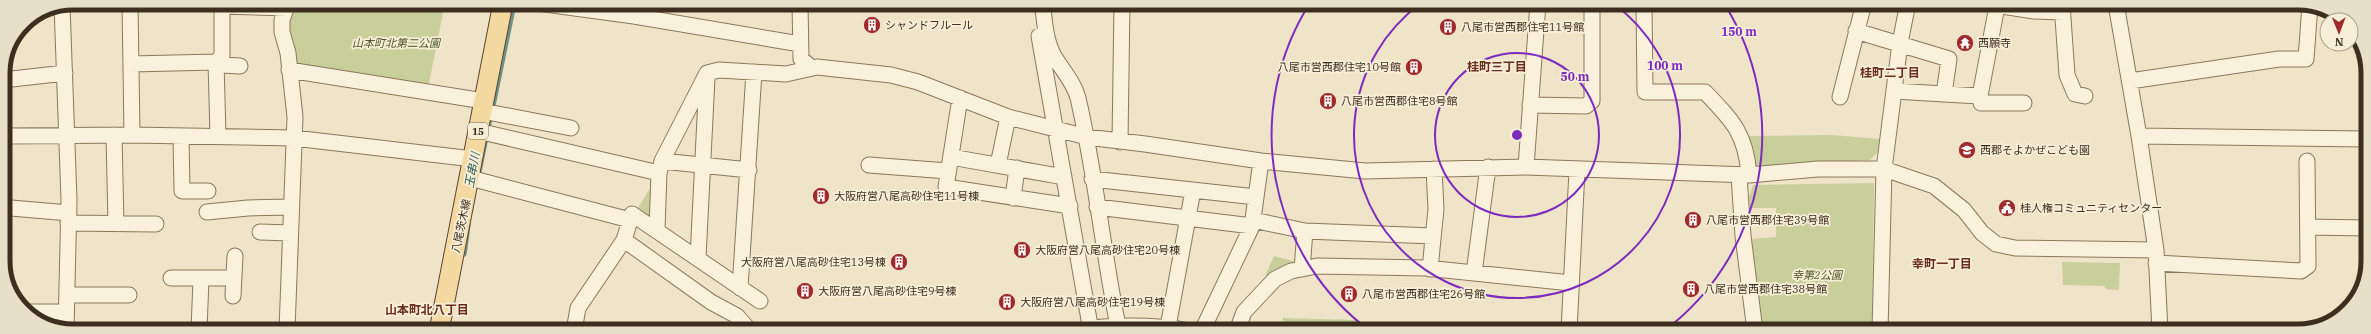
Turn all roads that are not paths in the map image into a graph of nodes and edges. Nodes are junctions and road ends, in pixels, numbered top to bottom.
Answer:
1 (130, 10) edge
2 (222, 10) edge
3 (286, 10) edge
4 (502, 10) edge
5 (635, 10) edge
6 (800, 10) edge
7 (1034, 10) edge
8 (1043, 10) edge
9 (1122, 10) edge
10 (1537, 10) edge
11 (1592, 10) edge
12 (1644, 10) edge
13 (1862, 10) edge
14 (1907, 10) edge
15 (1989, 10) edge
16 (2027, 10) edge
17 (2043, 10) edge
18 (2062, 10) edge
19 (2117, 10) edge
20 (62, 11) edge
21 (2310, 11) edge
22 (1856, 31) junction
23 (1900, 43) junction
24 (800, 44) junction
25 (216, 62) junction
26 (131, 64) junction
27 (240, 66) dead end
28 (811, 67) junction
29 (289, 70) junction
30 (754, 72) junction
31 (707, 73) junction
32 (64, 74) junction
33 (10, 79) edge
34 (2130, 81) junction
35 (1894, 91) junction
36 (1944, 94) junction
37 (1980, 96) junction
38 (2084, 96) dead end
39 (1840, 97) dead end
40 (960, 98) junction
41 (2024, 103) dead end
42 (1530, 105) junction
43 (488, 110) junction
44 (1008, 117) junction
45 (571, 128) dead end
46 (1056, 131) junction
47 (483, 132) junction
48 (66, 135) junction
49 (114, 135) junction
50 (132, 135) junction
51 (10, 136) edge
52 (181, 136) junction
53 (218, 136) junction
54 (2139, 136) junction
55 (1087, 137) junction
56 (294, 138) junction
57 (2361, 139) edge
58 (1120, 142) junction
59 (473, 160) junction
60 (1261, 161) junction
61 (2307, 161) dead end
62 (869, 164) dead end
63 (950, 164) junction
64 (704, 165) junction
65 (998, 165) junction
66 (660, 167) junction
67 (1488, 167) junction
68 (1526, 167) junction
69 (1017, 168) junction
70 (1884, 169) junction
71 (750, 170) junction
72 (1434, 170) junction
73 (1577, 170) junction
74 (1744, 175) junction
75 (1064, 177) junction
76 (1092, 178) junction
77 (476, 180) junction
78 (208, 190) dead end
79 (1194, 190) junction
80 (1256, 196) junction
81 (1013, 198) junction
82 (1070, 206) junction
83 (1097, 206) junction
84 (291, 207) junction
85 (11, 208) dead end
86 (208, 212) dead end
87 (69, 218) junction
88 (1187, 218) junction
89 (630, 220) junction
90 (1253, 223) junction
91 (116, 224) junction
92 (156, 224) dead end
93 (2308, 227) junction
94 (2361, 228) edge
95 (657, 230) junction
96 (1305, 231) junction
97 (260, 232) dead end
98 (290, 233) junction
99 (1434, 236) junction
100 (624, 240) junction
101 (236, 256) dead end
102 (2156, 257) junction
103 (698, 258) junction
104 (1302, 269) junction
105 (1430, 269) junction
106 (1474, 273) junction
107 (171, 278) dead end
108 (234, 278) junction
109 (201, 279) junction
110 (1571, 283) junction
111 (740, 288) junction
112 (67, 295) junction
113 (129, 296) dead end
114 (233, 296) dead end
115 (760, 301) dead end
116 (37, 312) edge
117 (66, 312) junction
118 (66, 323) edge
119 (199, 324) edge
120 (287, 324) edge
121 (440, 324) edge
122 (575, 324) edge
123 (744, 324) edge
124 (1089, 324) edge
125 (1118, 324) edge
126 (1169, 324) edge
127 (1205, 324) edge
128 (1240, 324) edge
129 (1569, 324) edge
130 (1754, 324) edge
131 (1880, 324) edge
132 (2160, 324) edge

1 - 26 street
2 - 25 street
3 - 29 street
4 - 43 main road, 八尾茨木線 / 15
5 - 24 street
6 - 24 street
7 - 46 street
8 - 55 street
9 - 58 street
10 - 42 street
11 - 42 street
12 - 74 street
13 - 22 street
14 - 23 street
15 - 37 street
16 - 17 street
18 - 38 street
19 - 34 street
20 - 32 street
21 - 34 street
22 - 23 street
22 - 39 street
23 - 35 street
23 - 36 street
24 - 28 street
25 - 26 street
25 - 27 street
25 - 53 street
26 - 50 street
28 - 30 street
28 - 40 street
29 - 43 street
29 - 56 street
30 - 31 street
30 - 71 street
31 - 64 street
31 - 66 street
32 - 33 street
32 - 48 street
34 - 54 street
35 - 36 street
35 - 70 street
36 - 37 street
37 - 41 street
40 - 44 street
40 - 63 street
42 - 68 street
43 - 45 street
43 - 47 main road, 八尾茨木線 / 15
44 - 46 street
44 - 65 street
46 - 55 street
46 - 75 street
47 - 59 main road, 八尾茨木線 / 15
47 - 66 street
48 - 49 street
48 - 51 street
48 - 87 street
49 - 50 street
49 - 91 street
50 - 52 street
52 - 53 street
52 - 78 street
53 - 56 street
54 - 57 street
54 - 102 street
55 - 58 street
55 - 76 street
56 - 59 street
56 - 84 street
58 - 60 street
59 - 77 main road, 八尾茨木線 / 15
60 - 72 street
60 - 80 street
61 - 93 street
62 - 63 street
63 - 65 street
63 - 81 street
64 - 66 street
64 - 71 street
64 - 103 street
65 - 69 street
66 - 95 street
67 - 68 street
67 - 72 street
67 - 106 street
68 - 73 street
69 - 75 street
69 - 81 street
70 - 74 street
70 - 102 street
70 - 131 street
71 - 111 street
72 - 99 street
73 - 74 street
73 - 110 street
74 - 130 street
75 - 82 street
76 - 79 street
76 - 83 street
77 - 89 street
77 - 121 main road, 八尾茨木線 / 15
79 - 80 street
79 - 88 street
80 - 90 street
81 - 82 street
82 - 124 street
83 - 88 street
83 - 125 street
84 - 86 street
84 - 98 street
85 - 87 street
87 - 91 street
87 - 112 street
88 - 90 street
88 - 126 street
89 - 95 street
89 - 100 street
90 - 96 street
90 - 127 street
91 - 92 street
93 - 94 street
93 - 102 street
95 - 103 street
96 - 99 street
96 - 104 street
97 - 98 street
98 - 120 street
99 - 105 street
100 - 122 street
100 - 123 street
101 - 108 street
102 - 132 street
103 - 111 street
104 - 105 street
104 - 128 street
105 - 106 street
106 - 110 street
107 - 109 street
108 - 109 street
108 - 114 street
109 - 119 street
110 - 129 street
111 - 115 street
112 - 113 street
112 - 117 street
116 - 117 street
117 - 118 street

